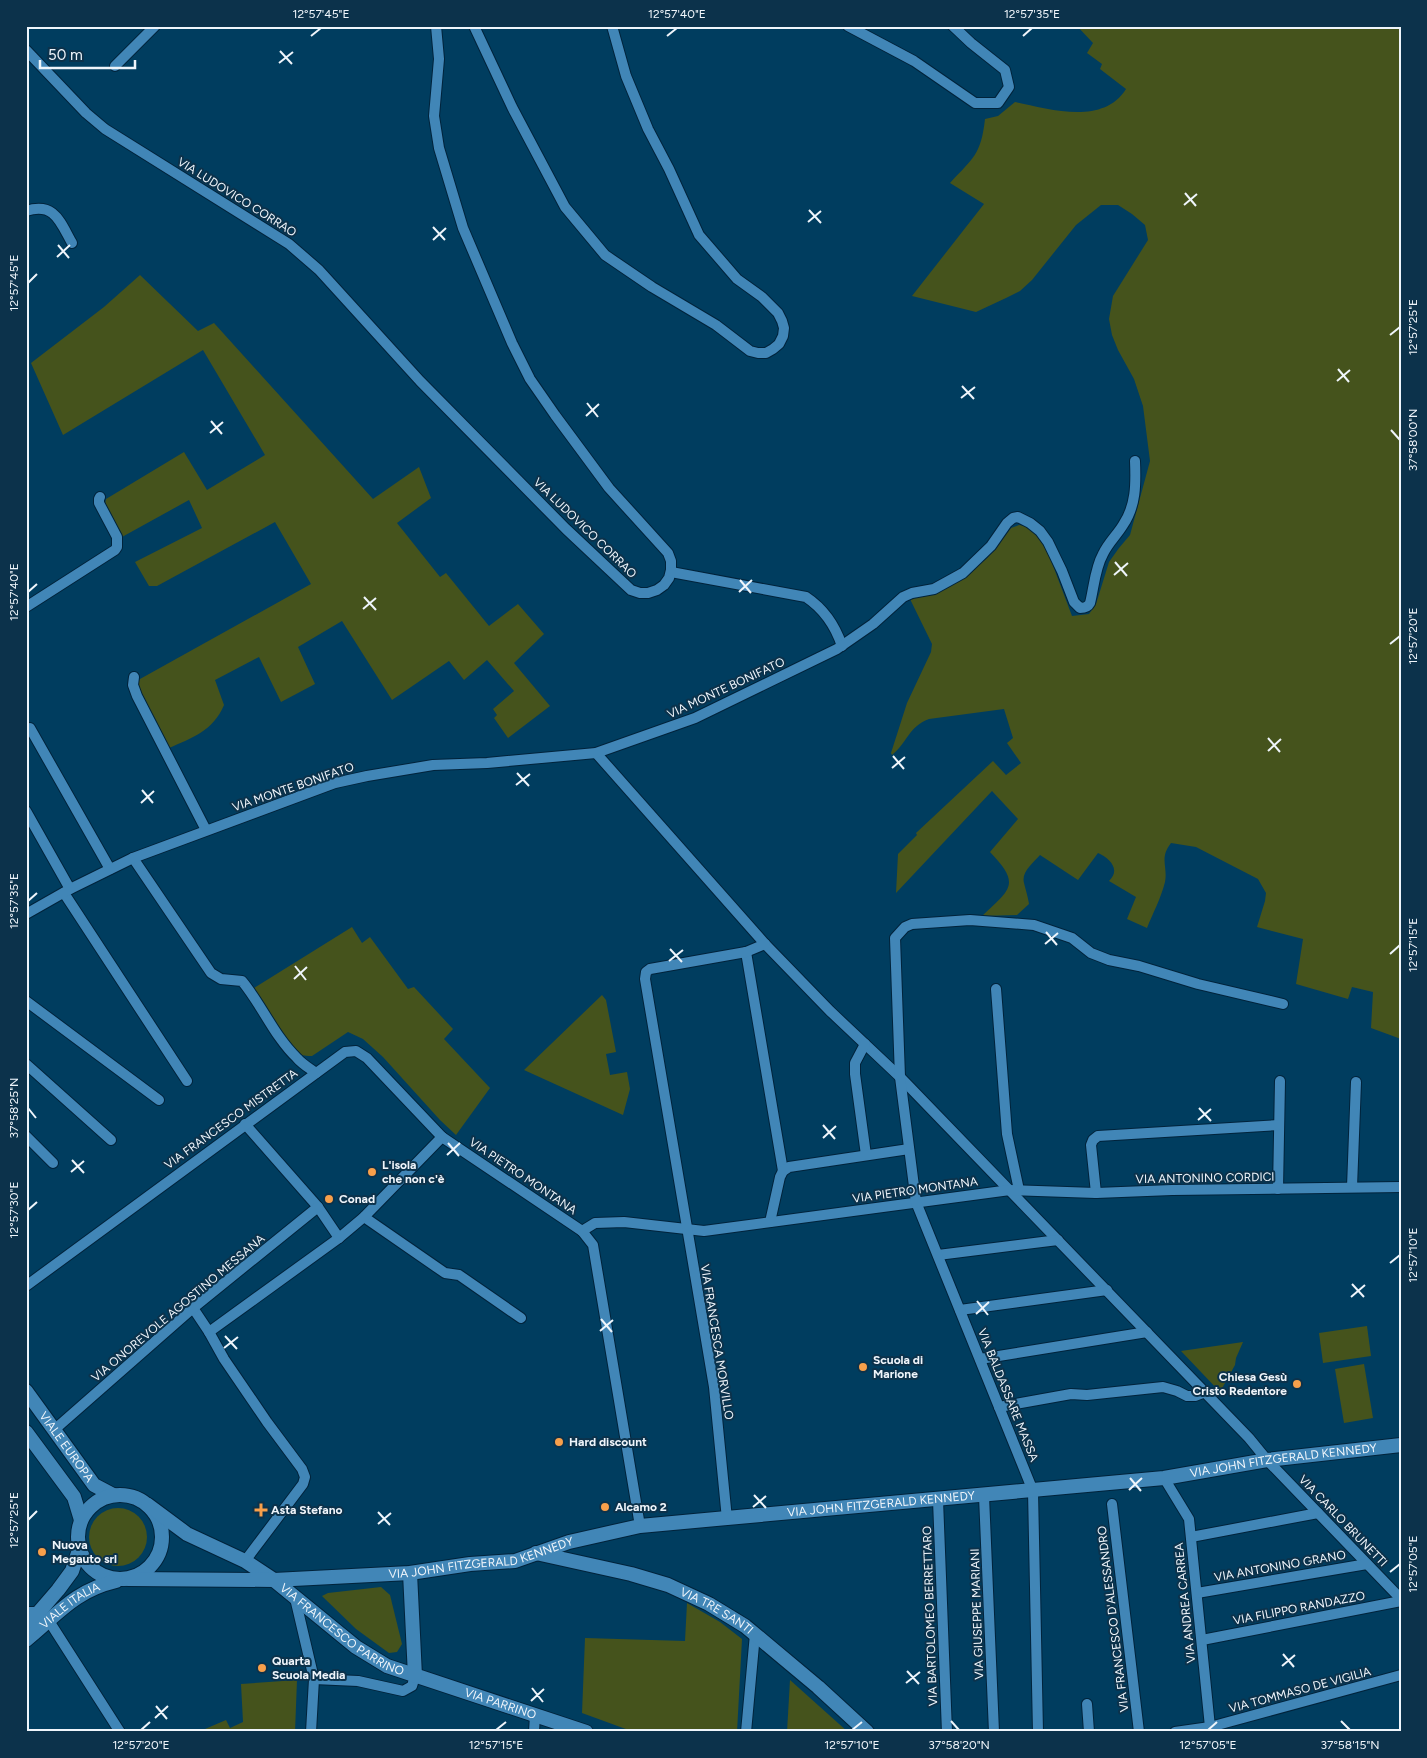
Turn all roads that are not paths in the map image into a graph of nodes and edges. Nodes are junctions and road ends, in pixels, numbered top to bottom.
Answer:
1 (155, 26) edge
2 (436, 26) edge
3 (474, 26) edge
4 (612, 26) edge
5 (848, 26) edge
6 (953, 26) edge
7 (26, 50) edge
8 (115, 66) dead end
9 (26, 211) edge
10 (72, 243) dead end
11 (1135, 461) dead end
12 (100, 497) dead end
13 (671, 572) junction
14 (26, 607) edge
15 (842, 646) junction
16 (134, 678) dead end
17 (30, 728) dead end
18 (596, 753) junction
19 (26, 811) edge
20 (206, 830) junction
21 (133, 858) junction
22 (110, 869) junction
23 (67, 891) junction
24 (26, 914) edge
25 (765, 944) junction
26 (746, 952) junction
27 (996, 989) dead end
28 (26, 1001) edge
29 (1283, 1004) dead end
30 (865, 1044) junction
31 (26, 1064) edge
32 (316, 1073) junction
33 (900, 1077) junction
34 (187, 1081) dead end
35 (1280, 1081) dead end
36 (1356, 1082) dead end
37 (159, 1100) dead end
38 (245, 1124) junction
39 (1279, 1126) junction
40 (26, 1136) edge
41 (442, 1136) junction
42 (111, 1140) dead end
43 (909, 1149) junction
44 (866, 1155) junction
45 (53, 1163) dead end
46 (783, 1171) junction
47 (1352, 1187) junction
48 (1401, 1187) edge
49 (1278, 1189) junction
50 (1014, 1190) junction
51 (1096, 1193) junction
52 (916, 1202) junction
53 (318, 1207) junction
54 (364, 1217) junction
55 (770, 1222) junction
56 (686, 1229) junction
57 (582, 1231) junction
58 (339, 1238) junction
59 (1058, 1240) junction
60 (938, 1255) junction
61 (26, 1286) edge
62 (1106, 1290) junction
63 (193, 1308) junction
64 (960, 1310) junction
65 (521, 1318) dead end
66 (209, 1332) junction
67 (1147, 1332) junction
68 (980, 1359) junction
69 (26, 1392) edge
70 (1205, 1392) junction
71 (999, 1407) junction
72 (54, 1430) junction
73 (26, 1432) edge
74 (1401, 1445) edge
75 (1267, 1460) junction
76 (1164, 1478) junction
77 (1033, 1491) junction
78 (113, 1495) junction
79 (984, 1496) junction
80 (938, 1500) junction
81 (1112, 1504) dead end
82 (148, 1505) junction
83 (1318, 1513) junction
84 (728, 1519) junction
85 (80, 1520) junction
86 (640, 1526) junction
87 (1191, 1537) junction
88 (79, 1550) junction
89 (535, 1553) junction
90 (245, 1561) junction
91 (1367, 1564) junction
92 (410, 1573) junction
93 (123, 1580) junction
94 (274, 1580) junction
95 (1197, 1593) junction
96 (295, 1598) junction
97 (1401, 1600) edge
98 (38, 1615) edge
99 (26, 1626) edge
100 (754, 1634) junction
101 (26, 1640) edge
102 (1202, 1640) junction
103 (1401, 1675) edge
104 (415, 1676) junction
105 (314, 1679) junction
106 (1087, 1704) dead end
107 (535, 1715) junction
108 (1210, 1729) edge
109 (582, 1731) edge
110 (120, 1732) edge
111 (310, 1732) edge
112 (534, 1732) edge
113 (746, 1732) edge
114 (867, 1732) edge
115 (946, 1732) edge
116 (994, 1732) edge
117 (1038, 1732) edge
118 (1089, 1732) edge
119 (1139, 1732) edge
120 (1175, 1732) edge

1 - 8 street
2 - 13 street
3 - 4 street
5 - 6 street
7 - 13 street, VIA LUDOVICO CORRAO
9 - 10 street
11 - 15 street, VIA MONTE BONIFATO
12 - 14 street
13 - 15 street
15 - 18 street, VIA MONTE BONIFATO
16 - 20 street
17 - 22 street
18 - 20 street, VIA MONTE BONIFATO
18 - 25 street, VIA CARLO BRUNETTI
19 - 23 street
20 - 21 street, VIA MONTE BONIFATO
21 - 22 street, VIA MONTE BONIFATO
21 - 32 street
22 - 23 street, VIA MONTE BONIFATO
23 - 24 street, VIA MONTE BONIFATO
23 - 34 street
25 - 26 street
25 - 30 street, VIA CARLO BRUNETTI
26 - 46 street
26 - 56 street, VIA FRANCESCA MORVILLO
27 - 50 street
28 - 37 street
29 - 33 street, VIA BALDASSARE MASSA
30 - 33 street, VIA CARLO BRUNETTI
30 - 44 street
31 - 42 street
32 - 38 street, VIA FRANCESCO MISTRETTA
32 - 41 street, VIA FRANCESCO MISTRETTA
33 - 43 street, VIA BALDASSARE MASSA
33 - 50 street, VIA CARLO BRUNETTI
35 - 39 street
36 - 47 street
38 - 53 street
38 - 61 street, VIA FRANCESCO MISTRETTA
39 - 49 street
39 - 51 street
40 - 45 street
41 - 54 street
41 - 57 street, VIA PIETRO MONTANA
43 - 44 street
43 - 52 street, VIA BALDASSARE MASSA
44 - 46 street
46 - 55 street
47 - 48 street, VIA ANTONINO CORDICI
47 - 49 street, VIA ANTONINO CORDICI
49 - 51 street, VIA ANTONINO CORDICI
50 - 51 street, VIA ANTONINO CORDICI
50 - 52 street, VIA PIETRO MONTANA
50 - 59 street, VIA CARLO BRUNETTI
52 - 55 street, VIA PIETRO MONTANA
52 - 60 street, VIA BALDASSARE MASSA
53 - 58 street
53 - 63 street, VIA ONOREVOLE AGOSTINO MESSANA
54 - 58 street
54 - 65 street
55 - 56 street, VIA PIETRO MONTANA
56 - 57 street, VIA PIETRO MONTANA
56 - 84 street, VIA FRANCESCA MORVILLO
57 - 86 street
58 - 66 street
59 - 60 street
59 - 62 street, VIA CARLO BRUNETTI
60 - 64 street, VIA BALDASSARE MASSA
62 - 64 street
62 - 67 street, VIA CARLO BRUNETTI
63 - 66 street
63 - 72 street, VIA ONOREVOLE AGOSTINO MESSANA
64 - 68 street, VIA BALDASSARE MASSA
66 - 90 street
67 - 68 street
67 - 70 street, VIA CARLO BRUNETTI
68 - 71 street, VIA BALDASSARE MASSA
69 - 72 street, VIALE EUROPA
70 - 71 street
70 - 75 street, VIA CARLO BRUNETTI
71 - 77 street, VIA BALDASSARE MASSA
72 - 78 street, VIALE EUROPA
73 - 85 street, VIALE EUROPA
74 - 75 street, VIA JOHN FITZGERALD KENNEDY
75 - 76 street, VIA JOHN FITZGERALD KENNEDY
75 - 83 street, VIA CARLO BRUNETTI
76 - 77 street, VIA JOHN FITZGERALD KENNEDY
76 - 87 street, VIA ANDREA CARREA
77 - 79 street, VIA JOHN FITZGERALD KENNEDY
77 - 117 street, VIA BALDASSARE MASSA
78 - 82 street
78 - 85 street
79 - 80 street, VIA JOHN FITZGERALD KENNEDY
79 - 116 street, VIA GIUSEPPE MARIANI
80 - 84 street, VIA JOHN FITZGERALD KENNEDY
80 - 115 street, VIA BARTOLOMEO BERRETTARO
81 - 119 street, VIA FRANCESCO D'ALESSANDRO
82 - 90 street
82 - 93 street
83 - 87 street
83 - 91 street, VIA CARLO BRUNETTI
84 - 86 street, VIA JOHN FITZGERALD KENNEDY
85 - 88 street
86 - 89 street, VIA JOHN FITZGERALD KENNEDY
87 - 95 street, VIA ANDREA CARREA
88 - 93 street
88 - 98 street, VIALE ITALIA
89 - 92 street, VIA JOHN FITZGERALD KENNEDY
89 - 100 street, VIA TRE SANTI
90 - 94 street
91 - 95 street, VIA ANTONINO GRANO
91 - 97 street, VIA CARLO BRUNETTI
92 - 94 street, VIA JOHN FITZGERALD KENNEDY
92 - 104 street
93 - 94 street, VIA JOHN FITZGERALD KENNEDY
93 - 98 street, VIALE ITALIA
94 - 96 street, VIA FRANCESCO PARRINO
95 - 102 street, VIA ANDREA CARREA
96 - 104 street, VIA FRANCESCO PARRINO
96 - 105 street
97 - 102 street, VIA FILIPPO RANDAZZO
98 - 99 street, VIALE ITALIA
98 - 101 street, VIALE ITALIA
98 - 110 street
100 - 113 street
100 - 114 street, VIA TRE SANTI
102 - 108 street, VIA ANDREA CARREA
103 - 108 street, VIA TOMMASO DE VIGILIA
104 - 105 street
104 - 107 street, VIA PARRINO
105 - 111 street
106 - 118 street
107 - 109 street, VIA PARRINO
107 - 112 street
108 - 120 street, VIA TOMMASO DE VIGILIA

